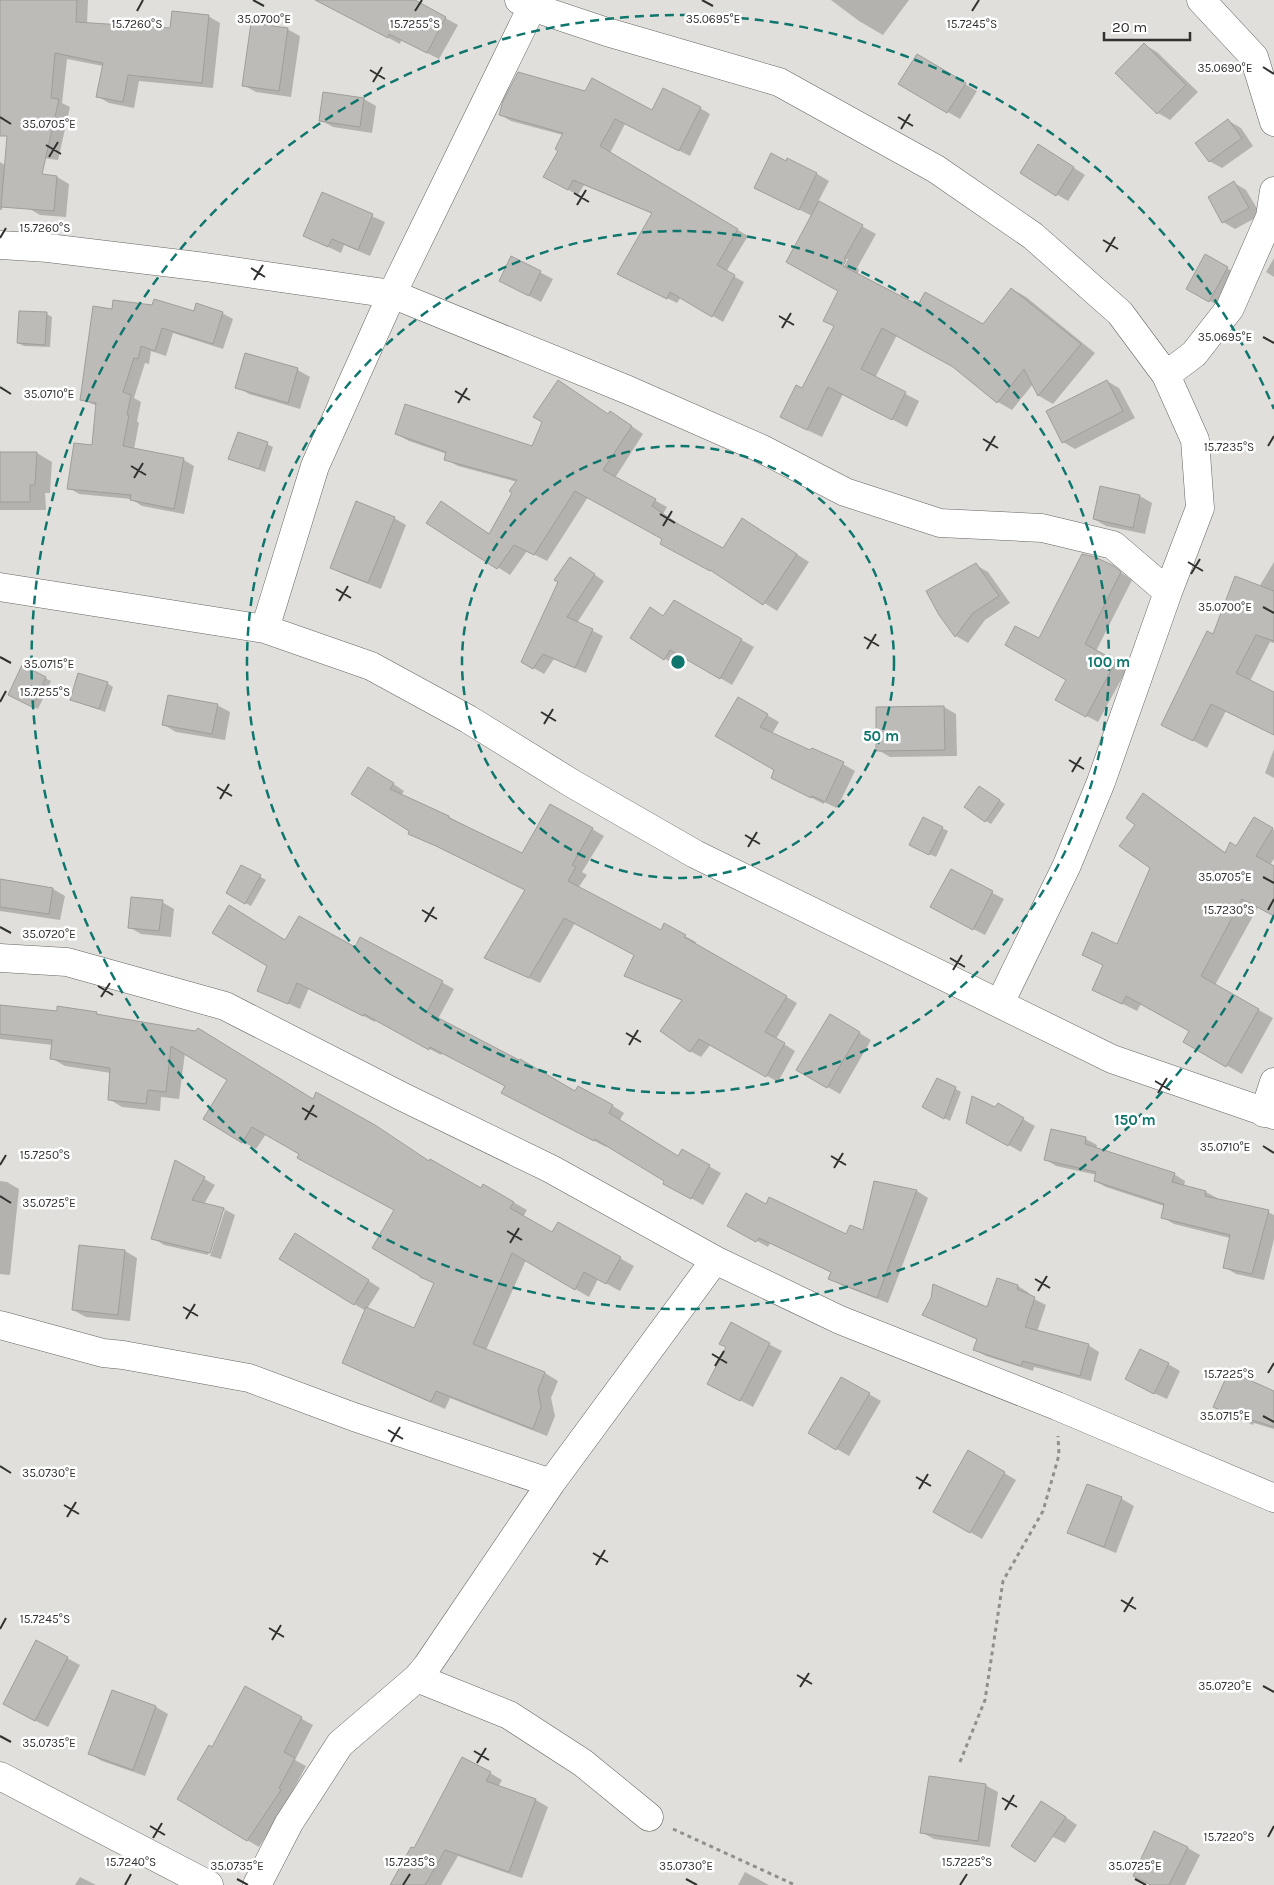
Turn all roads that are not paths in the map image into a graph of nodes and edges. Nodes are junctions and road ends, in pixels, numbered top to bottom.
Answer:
1 (1201, 0) edge
2 (529, 2) edge
3 (1274, 122) edge
4 (1274, 191) edge
5 (1272, 217) edge
6 (0, 245) edge
7 (392, 294) junction
8 (1166, 375) junction
9 (0, 586) edge
10 (1168, 592) junction
11 (265, 629) junction
12 (0, 958) edge
13 (1000, 1003) junction
14 (1274, 1082) edge
15 (1269, 1114) edge
16 (715, 1260) junction
17 (0, 1325) edge
18 (550, 1483) junction
19 (1274, 1498) edge
20 (417, 1678) junction
21 (0, 1776) edge
22 (649, 1817) road end
23 (209, 1885) edge
24 (258, 1885) edge

1 - 3 street
2 - 7 street
2 - 8 street
4 - 5 street
5 - 8 street
6 - 7 street
7 - 10 street
7 - 11 street
8 - 10 street
9 - 11 street
10 - 13 street
11 - 13 street
12 - 16 street
13 - 15 street
14 - 15 street
16 - 18 street
16 - 19 street
17 - 18 street
18 - 20 street
20 - 22 street
20 - 24 street
21 - 23 street

